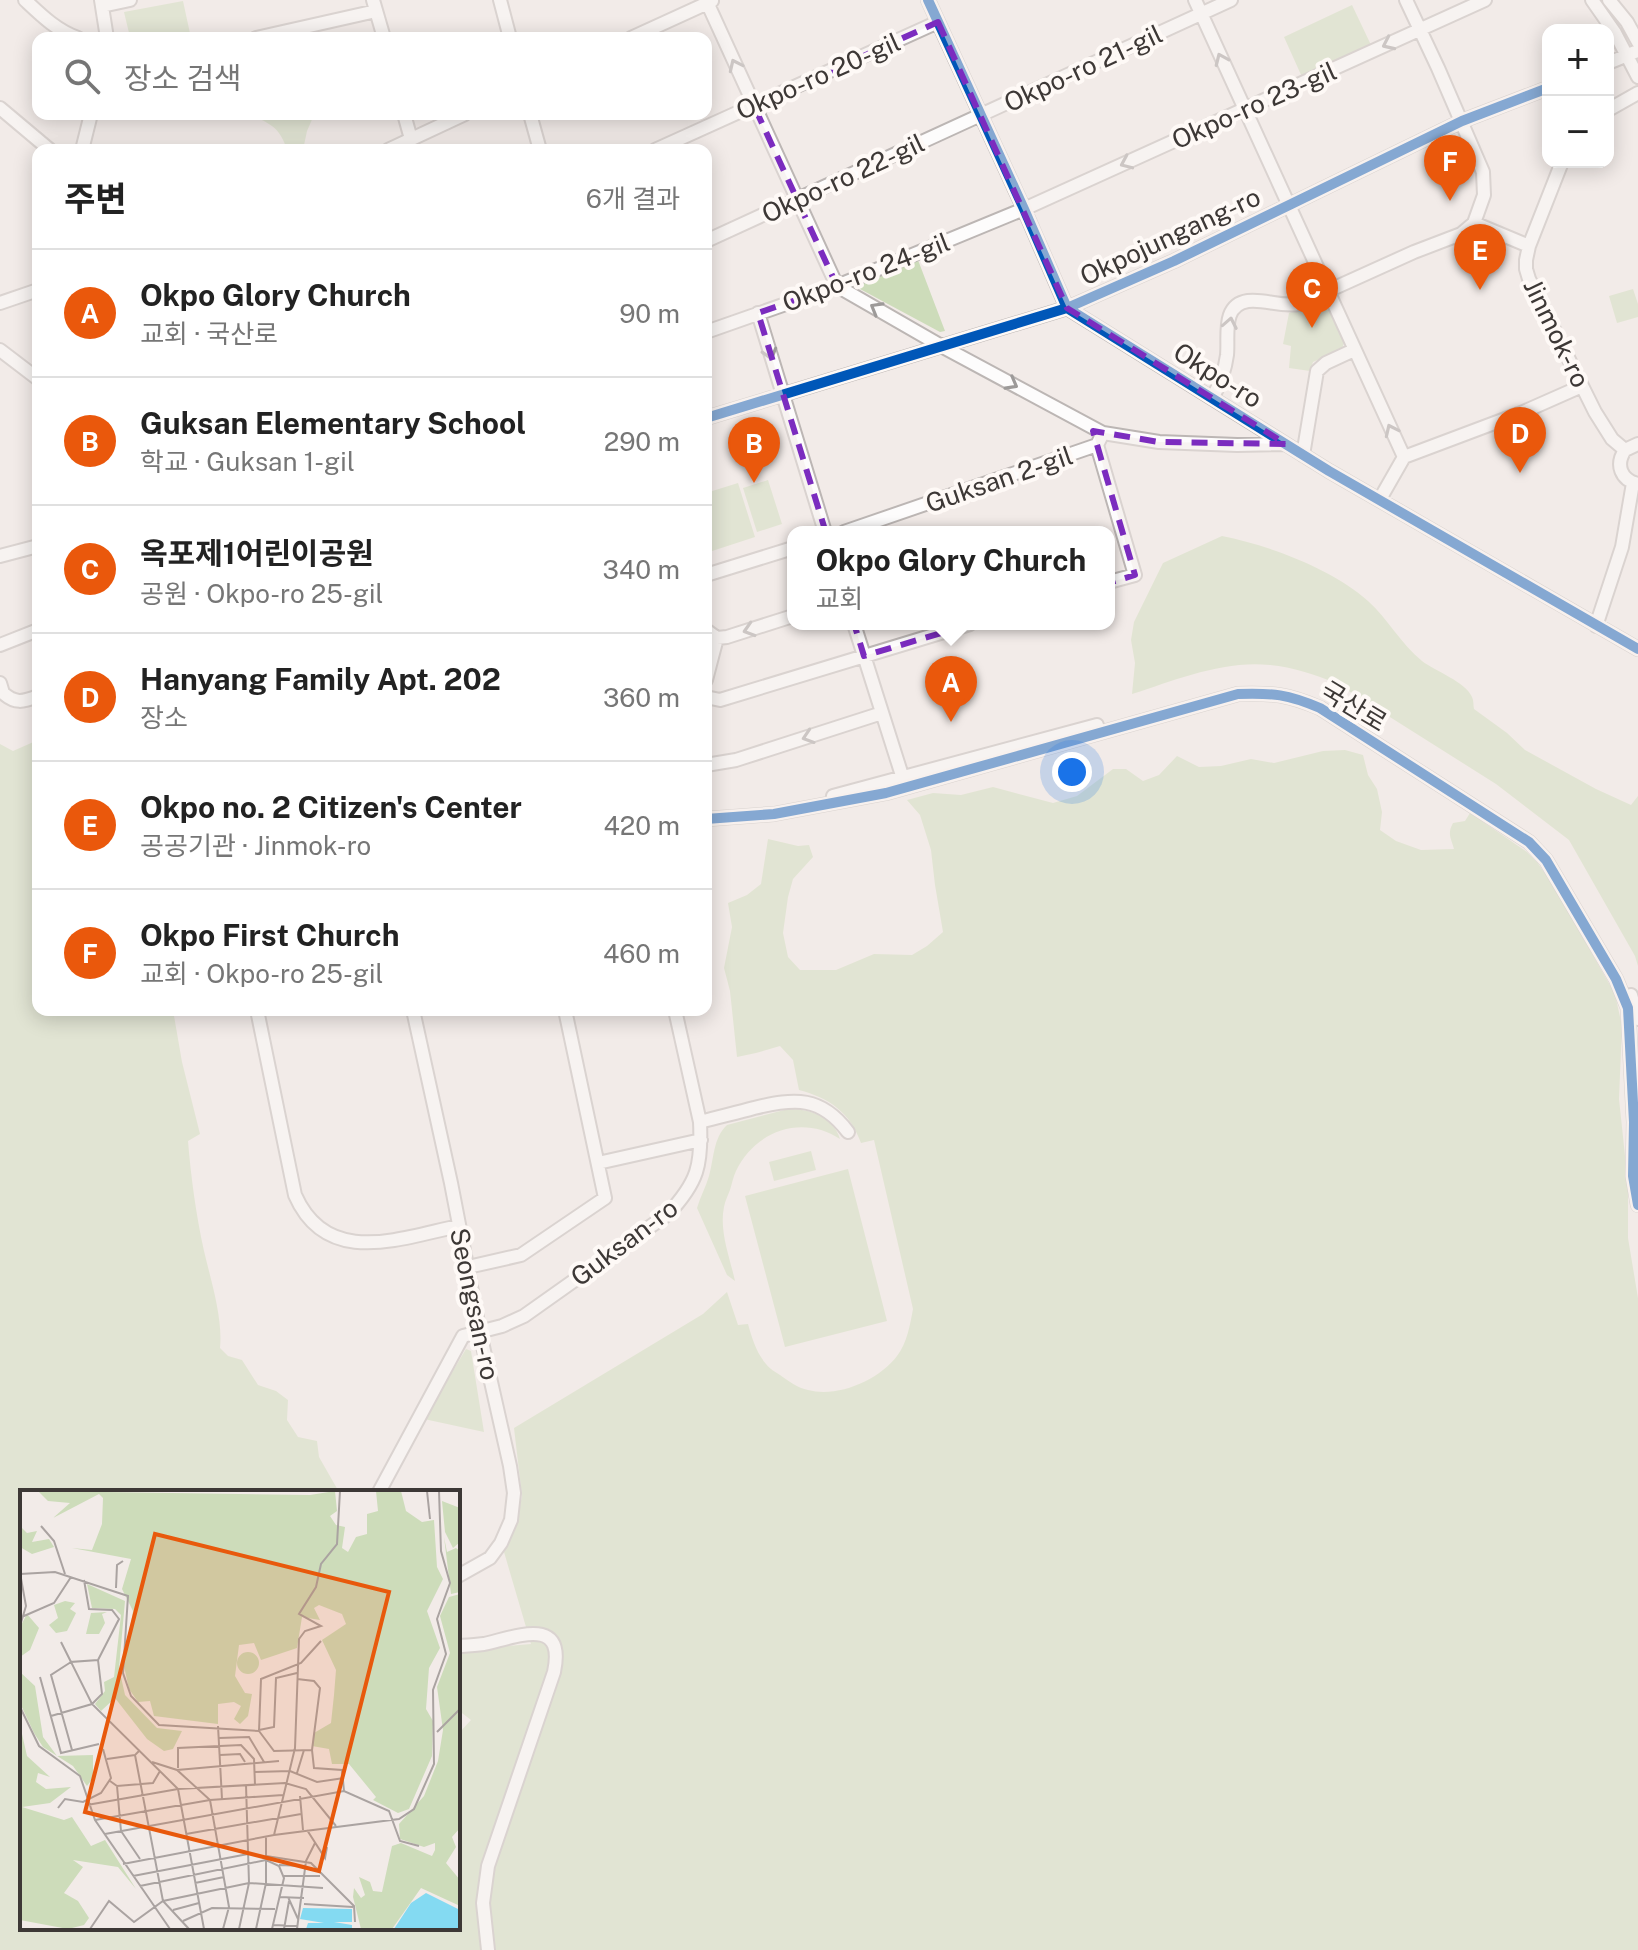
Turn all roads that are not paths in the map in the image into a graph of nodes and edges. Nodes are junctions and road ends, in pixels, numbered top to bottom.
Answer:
1 (25, 0) edge
2 (130, 0) edge
3 (500, 0) edge
4 (928, 0) edge
5 (1195, 0) edge
6 (1231, 0) edge
7 (1406, 0) edge
8 (1485, 0) edge
9 (1592, 0) edge
10 (1609, 0) edge
11 (709, 1) edge
12 (102, 3) edge
13 (374, 5) edge
14 (1201, 14) junction
15 (938, 22) junction
16 (1420, 29) junction
17 (64, 32) edge
18 (106, 32) edge
19 (277, 32) edge
20 (382, 32) edge
21 (508, 32) edge
22 (644, 32) edge
23 (1638, 42) edge
24 (1633, 53) edge
25 (1614, 61) edge
26 (1638, 77) edge
27 (1542, 90) edge
28 (1638, 93) edge
29 (754, 106) junction
30 (1614, 107) edge
31 (0, 108) edge
32 (1244, 110) junction
33 (980, 115) junction
34 (90, 120) edge
35 (406, 120) edge
36 (452, 120) edge
37 (532, 120) edge
38 (1462, 121) junction
39 (411, 139) junction
40 (43, 144) edge
41 (84, 144) edge
42 (401, 144) edge
43 (538, 144) edge
44 (668, 144) edge
45 (1560, 168) edge
46 (797, 199) junction
47 (1289, 206) junction
48 (1024, 209) junction
49 (1474, 223) junction
50 (712, 238) edge
51 (1529, 246) junction
52 (837, 286) junction
53 (1327, 290) junction
54 (32, 292) edge
55 (0, 303) edge
56 (1067, 308) junction
57 (758, 313) junction
58 (712, 330) edge
59 (943, 347) junction
60 (0, 350) edge
61 (1354, 350) junction
62 (32, 374) edge
63 (1582, 386) junction
64 (782, 395) junction
65 (1213, 397) junction
66 (712, 416) edge
67 (1100, 439) junction
68 (1286, 444) junction
69 (1638, 444) edge
70 (1625, 450) junction
71 (1303, 455) junction
72 (1404, 457) junction
73 (1635, 484) edge
74 (1380, 499) junction
75 (823, 526) edge
76 (861, 526) edge
77 (32, 548) edge
78 (787, 550) edge
79 (0, 556) edge
80 (712, 573) edge
81 (1115, 580) edge
82 (787, 618) edge
83 (1596, 626) junction
84 (856, 630) edge
85 (950, 630) edge
86 (32, 632) edge
87 (712, 634) edge
88 (0, 645) edge
89 (1638, 649) edge
90 (864, 656) junction
91 (0, 683) edge
92 (32, 698) edge
93 (712, 698) edge
94 (882, 713) junction
95 (712, 764) edge
96 (905, 782) junction
97 (712, 810) edge
98 (712, 819) edge
99 (258, 1016) edge
100 (414, 1016) edge
101 (566, 1016) edge
102 (676, 1016) edge
103 (1638, 1019) edge
104 (700, 1122) junction
105 (848, 1132) dead end
106 (701, 1140) junction
107 (598, 1163) junction
108 (1638, 1205) edge
109 (459, 1226) junction
110 (468, 1267) junction
111 (480, 1333) junction
112 (380, 1490) edge
113 (460, 1575) edge
114 (460, 1646) edge
115 (488, 1950) edge

1 - 17 street
2 - 12 street
3 - 21 street
4 - 15 street
5 - 14 street
6 - 14 street, Okpo-ro 21-gil
7 - 16 street
8 - 16 street, Okpo-ro 23-gil
9 - 24 street
10 - 23 street
11 - 22 street
29 -> 11 street
12 - 18 street
13 - 19 street
13 - 20 street
32 -> 14 street
14 - 33 street, Okpo-ro 21-gil
15 - 29 street, Okpo-ro 20-gil
15 - 33 street
16 -> 32 street, Okpo-ro 23-gil
16 - 38 street
24 - 25 street
24 - 26 street
27 - 38 street, Okpojungang-ro
28 - 30 street
29 - 44 street, Okpo-ro 20-gil
29 - 46 street
31 - 40 street
32 - 47 street
32 -> 48 street, Okpo-ro 23-gil
33 - 46 street, Okpo-ro 22-gil
33 - 48 street
34 - 41 street
35 - 39 street
36 - 39 street
37 - 43 street
38 - 47 street, Okpojungang-ro
38 - 49 street
39 - 42 street
45 - 51 street, Jinmok-ro
46 - 50 street, Okpo-ro 22-gil
46 - 52 street
47 - 53 street
47 - 56 street, Okpojungang-ro
48 - 52 street, Okpo-ro 24-gil
48 - 56 street
49 - 51 street
49 - 53 street
51 - 63 street, Jinmok-ro
52 - 57 street, Okpo-ro 24-gil
59 -> 52 street
53 - 61 street
65 -> 53 street
54 - 55 street
56 - 59 street, Okpojungang-ro
56 - 65 street, Okpo-ro
57 - 58 street, Okpo-ro 24-gil
57 -> 64 street
59 - 64 street, Okpojungang-ro
59 -> 67 street
60 - 62 street
61 - 71 street
72 -> 61 street
63 - 70 street, Jinmok-ro
63 - 72 street
64 - 66 street, Okpojungang-ro
64 - 75 street
65 - 68 street, Okpo-ro
67 - 68 street
67 - 76 street, Guksan 2-gil
67 - 81 street
68 - 71 street, Okpo-ro
69 - 70 street
70 - 73 street
71 - 74 street, Okpo-ro
72 - 74 street
73 - 83 street
74 - 83 street, Okpo-ro
77 - 79 street
78 - 80 street
82 -> 87 street
83 - 89 street, Okpo-ro
84 - 90 street
85 - 90 street
86 - 88 street
90 - 93 street
90 - 94 street
91 - 92 street
94 -> 95 street
94 - 96 street
96 - 97 street, 국산로
96 - 98 street, 국산로
96 - 103 street, 국산로
96 - 108 street, 국산로
99 - 109 street
100 - 109 street, Seongsan-ro
101 - 107 street
102 - 104 street, Guksan-ro
104 - 105 street
104 - 106 street, Guksan-ro
106 - 107 street
106 - 111 street, Guksan-ro
107 - 110 street
109 - 110 street, Seongsan-ro
110 - 111 street, Seongsan-ro
111 - 112 street, Guksan-ro
111 - 113 street, Seongsan-ro
114 - 115 street

